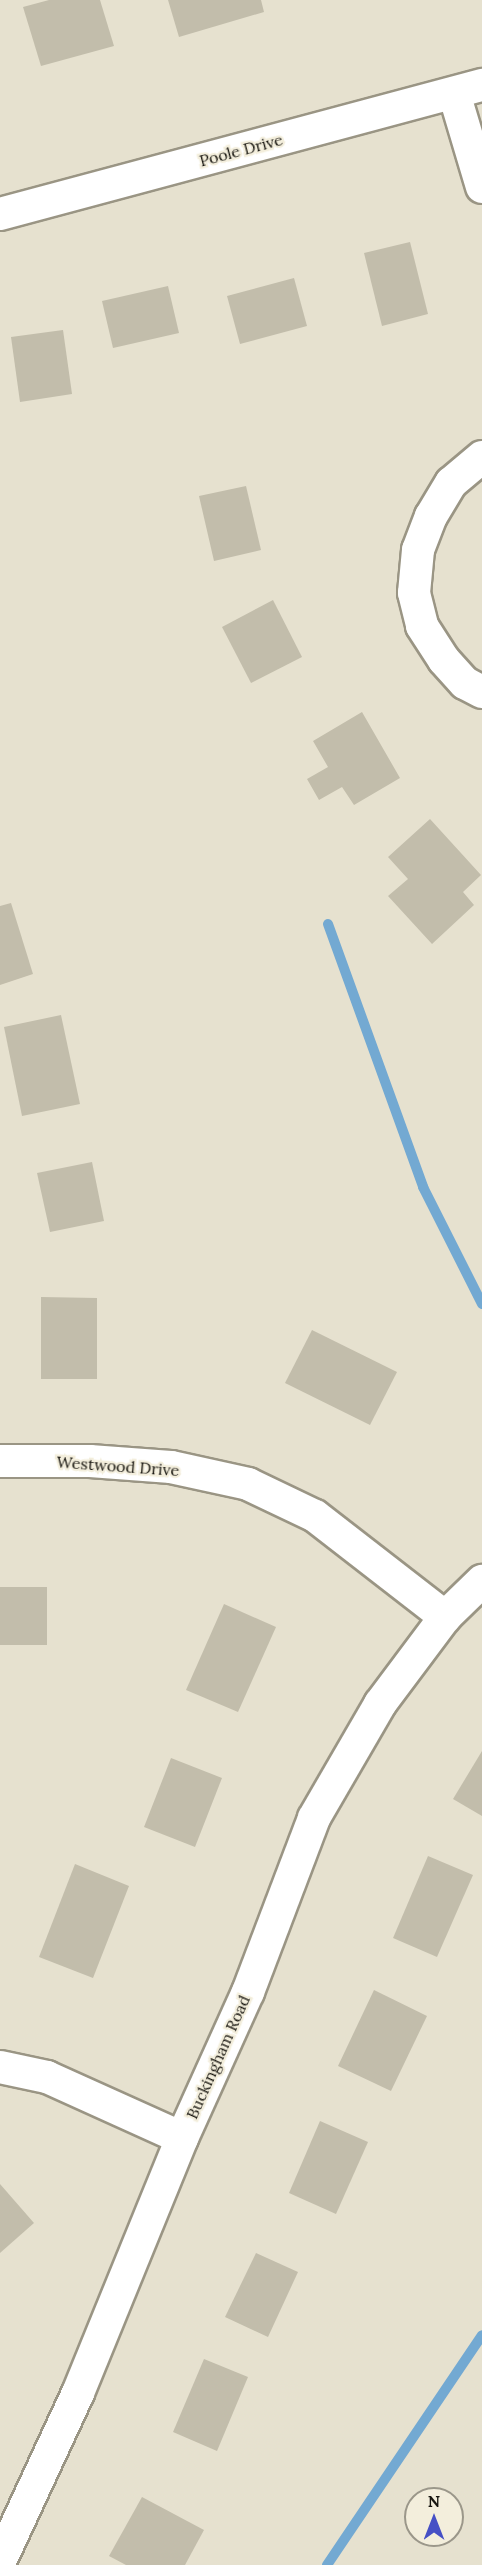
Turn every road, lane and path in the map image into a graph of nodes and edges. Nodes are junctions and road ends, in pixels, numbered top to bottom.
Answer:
1 (468, 89) edge
2 (482, 188) edge
3 (0, 214) edge
4 (482, 457) edge
5 (482, 692) edge
6 (0, 1461) edge
7 (482, 1581) edge
8 (445, 1617) junction
9 (0, 2067) edge
10 (182, 2138) junction
11 (0, 2561) edge

1 - 2 street
1 - 3 street, Poole Drive
4 - 5 street
6 - 8 street, Westwood Drive
7 - 8 street, Buckingham Road
8 - 10 street, Buckingham Road
9 - 10 street
10 - 11 street, Buckingham Road

